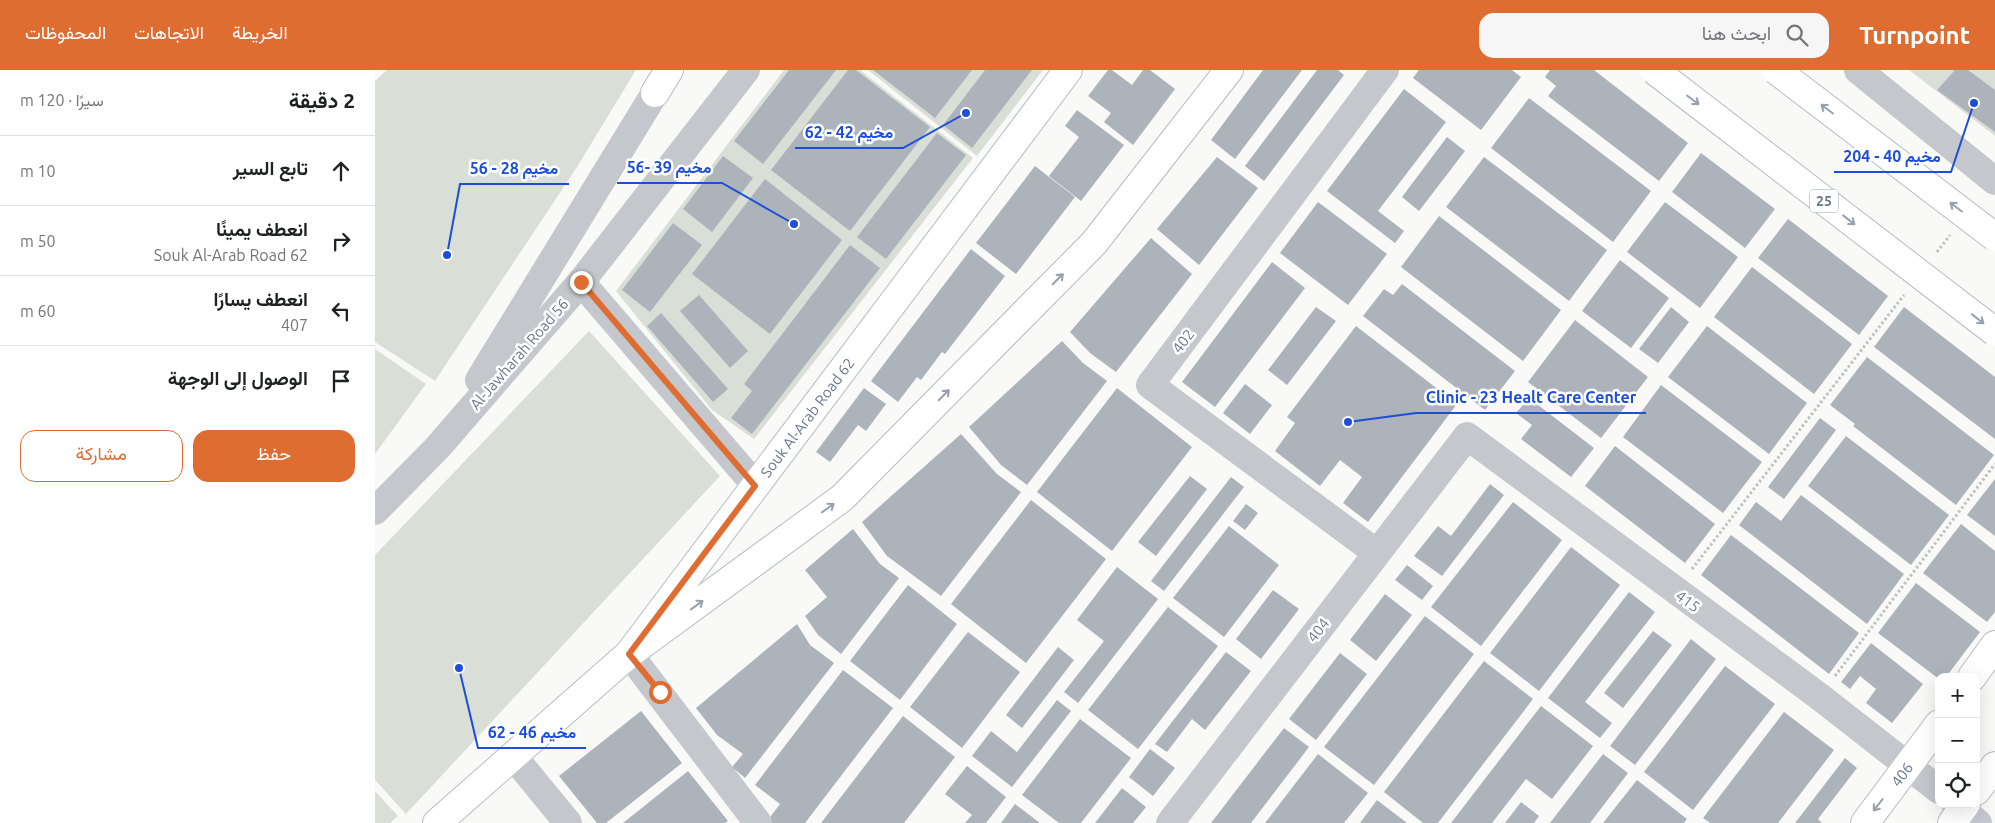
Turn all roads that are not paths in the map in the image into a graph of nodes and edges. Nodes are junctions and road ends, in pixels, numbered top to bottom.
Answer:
1 (669, 70) edge
2 (746, 70) edge
3 (1068, 70) edge
4 (1229, 70) edge
5 (1385, 70) edge
6 (1654, 70) edge
7 (1776, 70) edge
8 (1869, 73) edge
9 (655, 93) joint
10 (1995, 181) edge
11 (1995, 237) edge
12 (581, 282) junction
13 (1995, 332) edge
14 (1467, 436) joint
15 (438, 447) junction
16 (755, 486) junction
17 (375, 511) edge
18 (1377, 553) junction
19 (1995, 645) edge
20 (629, 654) junction
21 (1975, 673) edge
22 (1935, 730) edge
23 (513, 756) junction
24 (1909, 766) junction
25 (1995, 766) edge
26 (1935, 787) edge
27 (1965, 809) edge
28 (437, 823) edge
29 (568, 823) edge
30 (758, 823) edge
31 (1169, 823) edge
32 (1865, 823) edge

1 - 9 main road
2 - 12 street, Al-Jawharah Road 56
3 - 16 main road, Souk Al-Arab Road 62
20 -> 4 main road
5 - 18 street, 402
6 -> 13 main road, 25, bridge
11 -> 7 main road, bridge
8 - 10 street
9 - 15 street, Al-Jawharah Road 56
12 - 15 street, Al-Jawharah Road 56
12 - 16 street
14 - 18 street, 404
14 - 24 street, 415
15 - 17 street, Al-Jawharah Road 56
16 - 20 main road, Souk Al-Arab Road 62
18 - 31 street, 404
19 - 21 main road
20 - 23 main road, Souk Al-Arab Road 62
20 - 30 street
22 - 24 main road, 406
23 - 28 main road, Souk Al-Arab Road 62
23 - 29 street
24 - 26 street, 415
24 -> 32 main road, 406
25 - 27 main road

